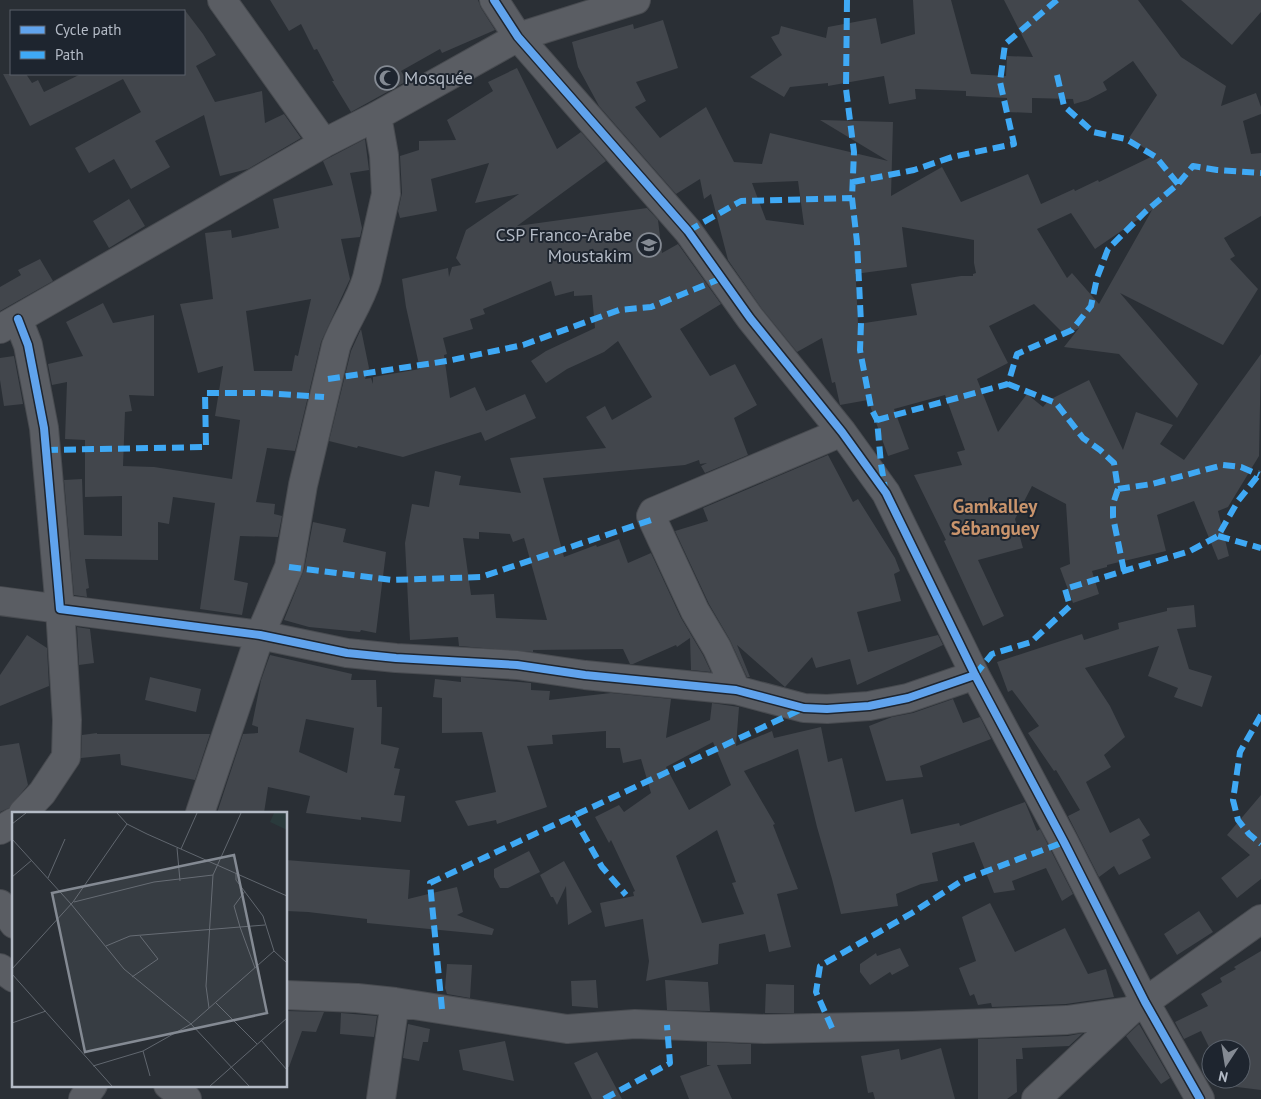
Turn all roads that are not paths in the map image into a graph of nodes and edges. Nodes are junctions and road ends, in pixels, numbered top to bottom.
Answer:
1 (222, 0) edge
2 (494, 0) edge
3 (636, 0) edge
4 (518, 37) junction
5 (376, 116) junction
6 (324, 143) junction
7 (9, 324) edge
8 (842, 432) junction
9 (0, 601) edge
10 (60, 609) junction
11 (260, 635) junction
12 (975, 675) junction
13 (736, 690) junction
14 (24, 812) edge
15 (200, 812) edge
16 (12, 823) edge
17 (0, 830) edge
18 (0, 904) edge
19 (1261, 919) edge
20 (12, 921) edge
21 (288, 995) edge
22 (394, 1002) junction
23 (1138, 1007) junction
24 (92, 1086) edge
25 (169, 1086) edge
26 (83, 1099) edge
27 (187, 1099) edge
28 (381, 1099) edge
29 (1036, 1099) edge
30 (1200, 1099) edge

1 - 6 street
2 - 4 street
3 - 4 street
4 - 5 street
4 - 8 street
5 - 6 street
5 - 11 street
6 - 7 street
7 - 10 street
8 - 12 street
8 - 13 street
9 - 10 street
10 - 11 street
10 - 14 street
11 - 13 street
11 - 15 street
12 - 13 street
12 - 23 street
16 - 17 street
18 - 20 street
19 - 23 street
21 - 22 street
22 - 23 street
22 - 28 street
23 - 29 street
23 - 30 street
24 - 26 street
25 - 27 street

